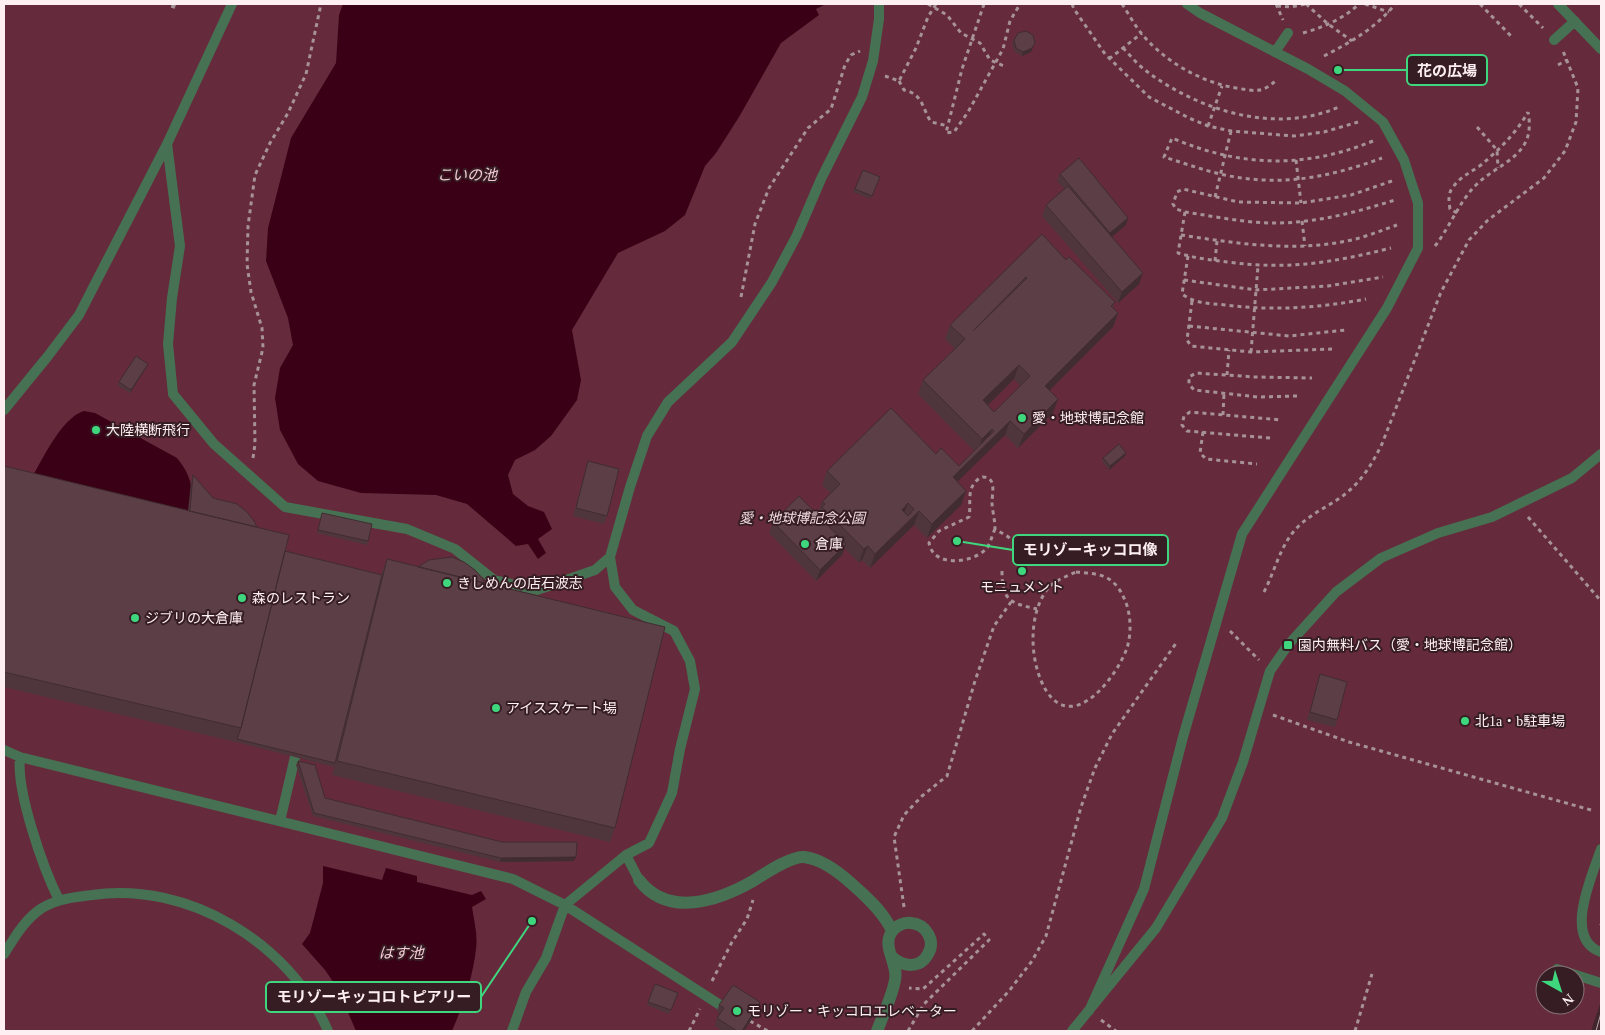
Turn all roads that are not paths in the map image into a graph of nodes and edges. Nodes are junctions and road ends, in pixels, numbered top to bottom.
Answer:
1 (232, 4) edge
2 (879, 4) edge
3 (1187, 4) edge
4 (1558, 4) edge
5 (1575, 21) junction
6 (1288, 33) road end
7 (1554, 40) road end
8 (1601, 49) edge
9 (1275, 52) junction
10 (167, 144) junction
11 (4, 410) edge
12 (1601, 454) edge
13 (610, 557) junction
14 (4, 750) edge
15 (20, 757) junction
16 (295, 757) edge
17 (280, 821) junction
18 (1601, 849) edge
19 (626, 855) junction
20 (639, 880) joint
21 (59, 900) junction
22 (565, 905) junction
23 (892, 931) junction
24 (1601, 952) edge
25 (4, 954) edge
26 (892, 957) junction
27 (1585, 978) edge
28 (1601, 983) edge
29 (1089, 1011) junction
30 (750, 1021) edge
31 (328, 1031) edge
32 (512, 1031) edge
33 (877, 1031) edge
34 (1072, 1031) edge

1 - 10 lane
2 - 13 lane
3 - 9 lane
4 - 5 lane
5 - 7 lane
5 - 8 lane
6 - 9 lane
9 - 29 lane
10 - 11 lane
10 - 13 lane
12 - 29 lane
13 - 19 lane
14 - 15 lane
15 - 17 lane
15 - 21 lane
16 - 17 lane
17 - 22 lane
18 - 24 lane
19 - 20 lane
19 - 22 lane
20 - 23 street
21 - 25 lane
21 - 31 lane
22 - 30 lane
22 - 32 lane
23 - 26 street
23 - 26 street
26 - 33 street
27 - 28 lane
29 - 34 lane

